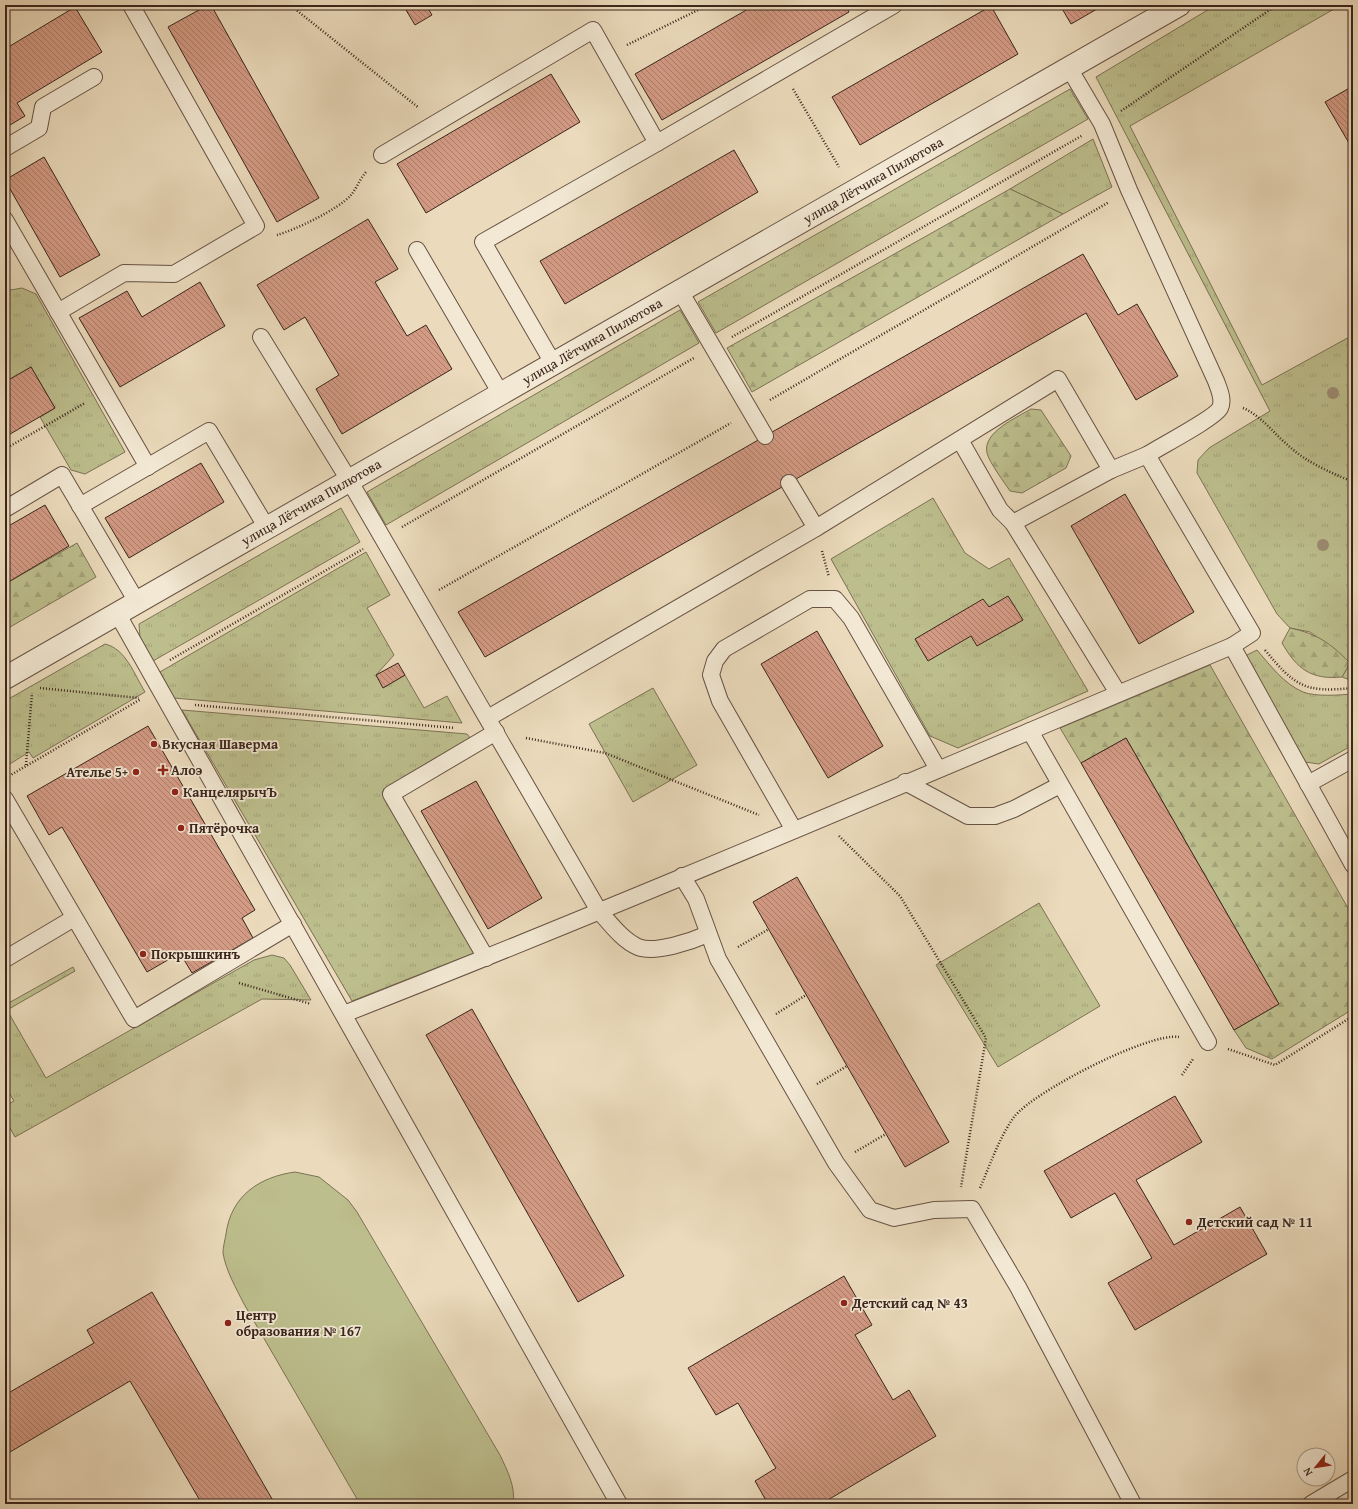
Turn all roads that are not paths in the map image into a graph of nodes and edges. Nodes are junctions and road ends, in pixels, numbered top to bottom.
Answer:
1 (132, 5) edge
2 (894, 5) edge
3 (1179, 5) edge
4 (1069, 68) junction
5 (94, 77) dead end
6 (657, 143) junction
7 (5, 148) edge
8 (382, 155) road end
9 (5, 220) edge
10 (417, 250) dead end
11 (680, 291) junction
12 (58, 312) junction
13 (262, 338) dead end
14 (553, 363) junction
15 (501, 394) junction
16 (765, 436) dead end
17 (960, 440) junction
18 (1147, 454) junction
19 (148, 467) junction
20 (1111, 470) junction
21 (349, 480) junction
22 (789, 483) dead end
23 (80, 506) junction
24 (5, 509) edge
25 (1014, 523) junction
26 (267, 528) junction
27 (816, 528) junction
28 (137, 602) junction
29 (117, 613) junction
30 (1232, 646) junction
31 (5, 678) edge
32 (1118, 694) junction
33 (488, 718) junction
34 (1030, 731) junction
35 (496, 732) junction
36 (1353, 759) edge
37 (938, 769) junction
38 (906, 782) junction
39 (1308, 784) junction
40 (1060, 785) junction
41 (5, 799) edge
42 (794, 830) junction
43 (1353, 865) edge
44 (682, 876) junction
45 (599, 911) junction
46 (74, 918) junction
47 (293, 924) junction
48 (708, 934) junction
49 (486, 958) junction
50 (5, 959) edge
51 (344, 1014) junction
52 (1208, 1042) road end
53 (1353, 1479) edge
54 (619, 1504) edge
55 (1133, 1504) edge
56 (1311, 1504) edge

1 - 12 lane
2 - 6 lane
3 - 4 street, улица Лётчика Пилютова
4 - 11 street, улица Лётчика Пилютова
4 - 18 lane
5 - 7 lane
6 - 8 lane
6 - 14 lane
9 - 12 lane
10 - 15 lane
11 - 14 street, улица Лётчика Пилютова
11 - 16 lane
12 - 19 lane
13 - 21 lane
14 - 15 street, улица Лётчика Пилютова
15 - 21 street, улица Лётчика Пилютова
17 - 20 lane
17 - 25 lane
17 - 27 lane
18 - 20 lane
18 - 30 lane
19 - 23 lane
19 - 26 lane
20 - 25 lane
21 - 26 street, улица Лётчика Пилютова
21 - 33 lane
22 - 27 lane
23 - 24 lane
23 - 28 lane
25 - 32 lane
26 - 28 street, улица Лётчика Пилютова
27 - 33 lane
28 - 29 street, улица Лётчика Пилютова
29 - 31 street, улица Лётчика Пилютова
29 - 47 lane
30 - 32 lane
30 - 39 lane
32 - 34 lane
33 - 35 lane
34 - 37 lane
34 - 40 lane
35 - 45 lane
35 - 49 lane
36 - 39 lane
37 - 38 lane
37 - 42 lane
38 - 40 lane
38 - 42 lane
39 - 43 lane
40 - 52 lane
41 - 46 lane
42 - 44 lane
44 - 45 lane
44 - 48 lane
45 - 48 lane
45 - 49 lane
46 - 47 lane
46 - 50 lane
47 - 51 lane
48 - 55 lane
49 - 51 lane
51 - 54 lane
53 - 56 lane

